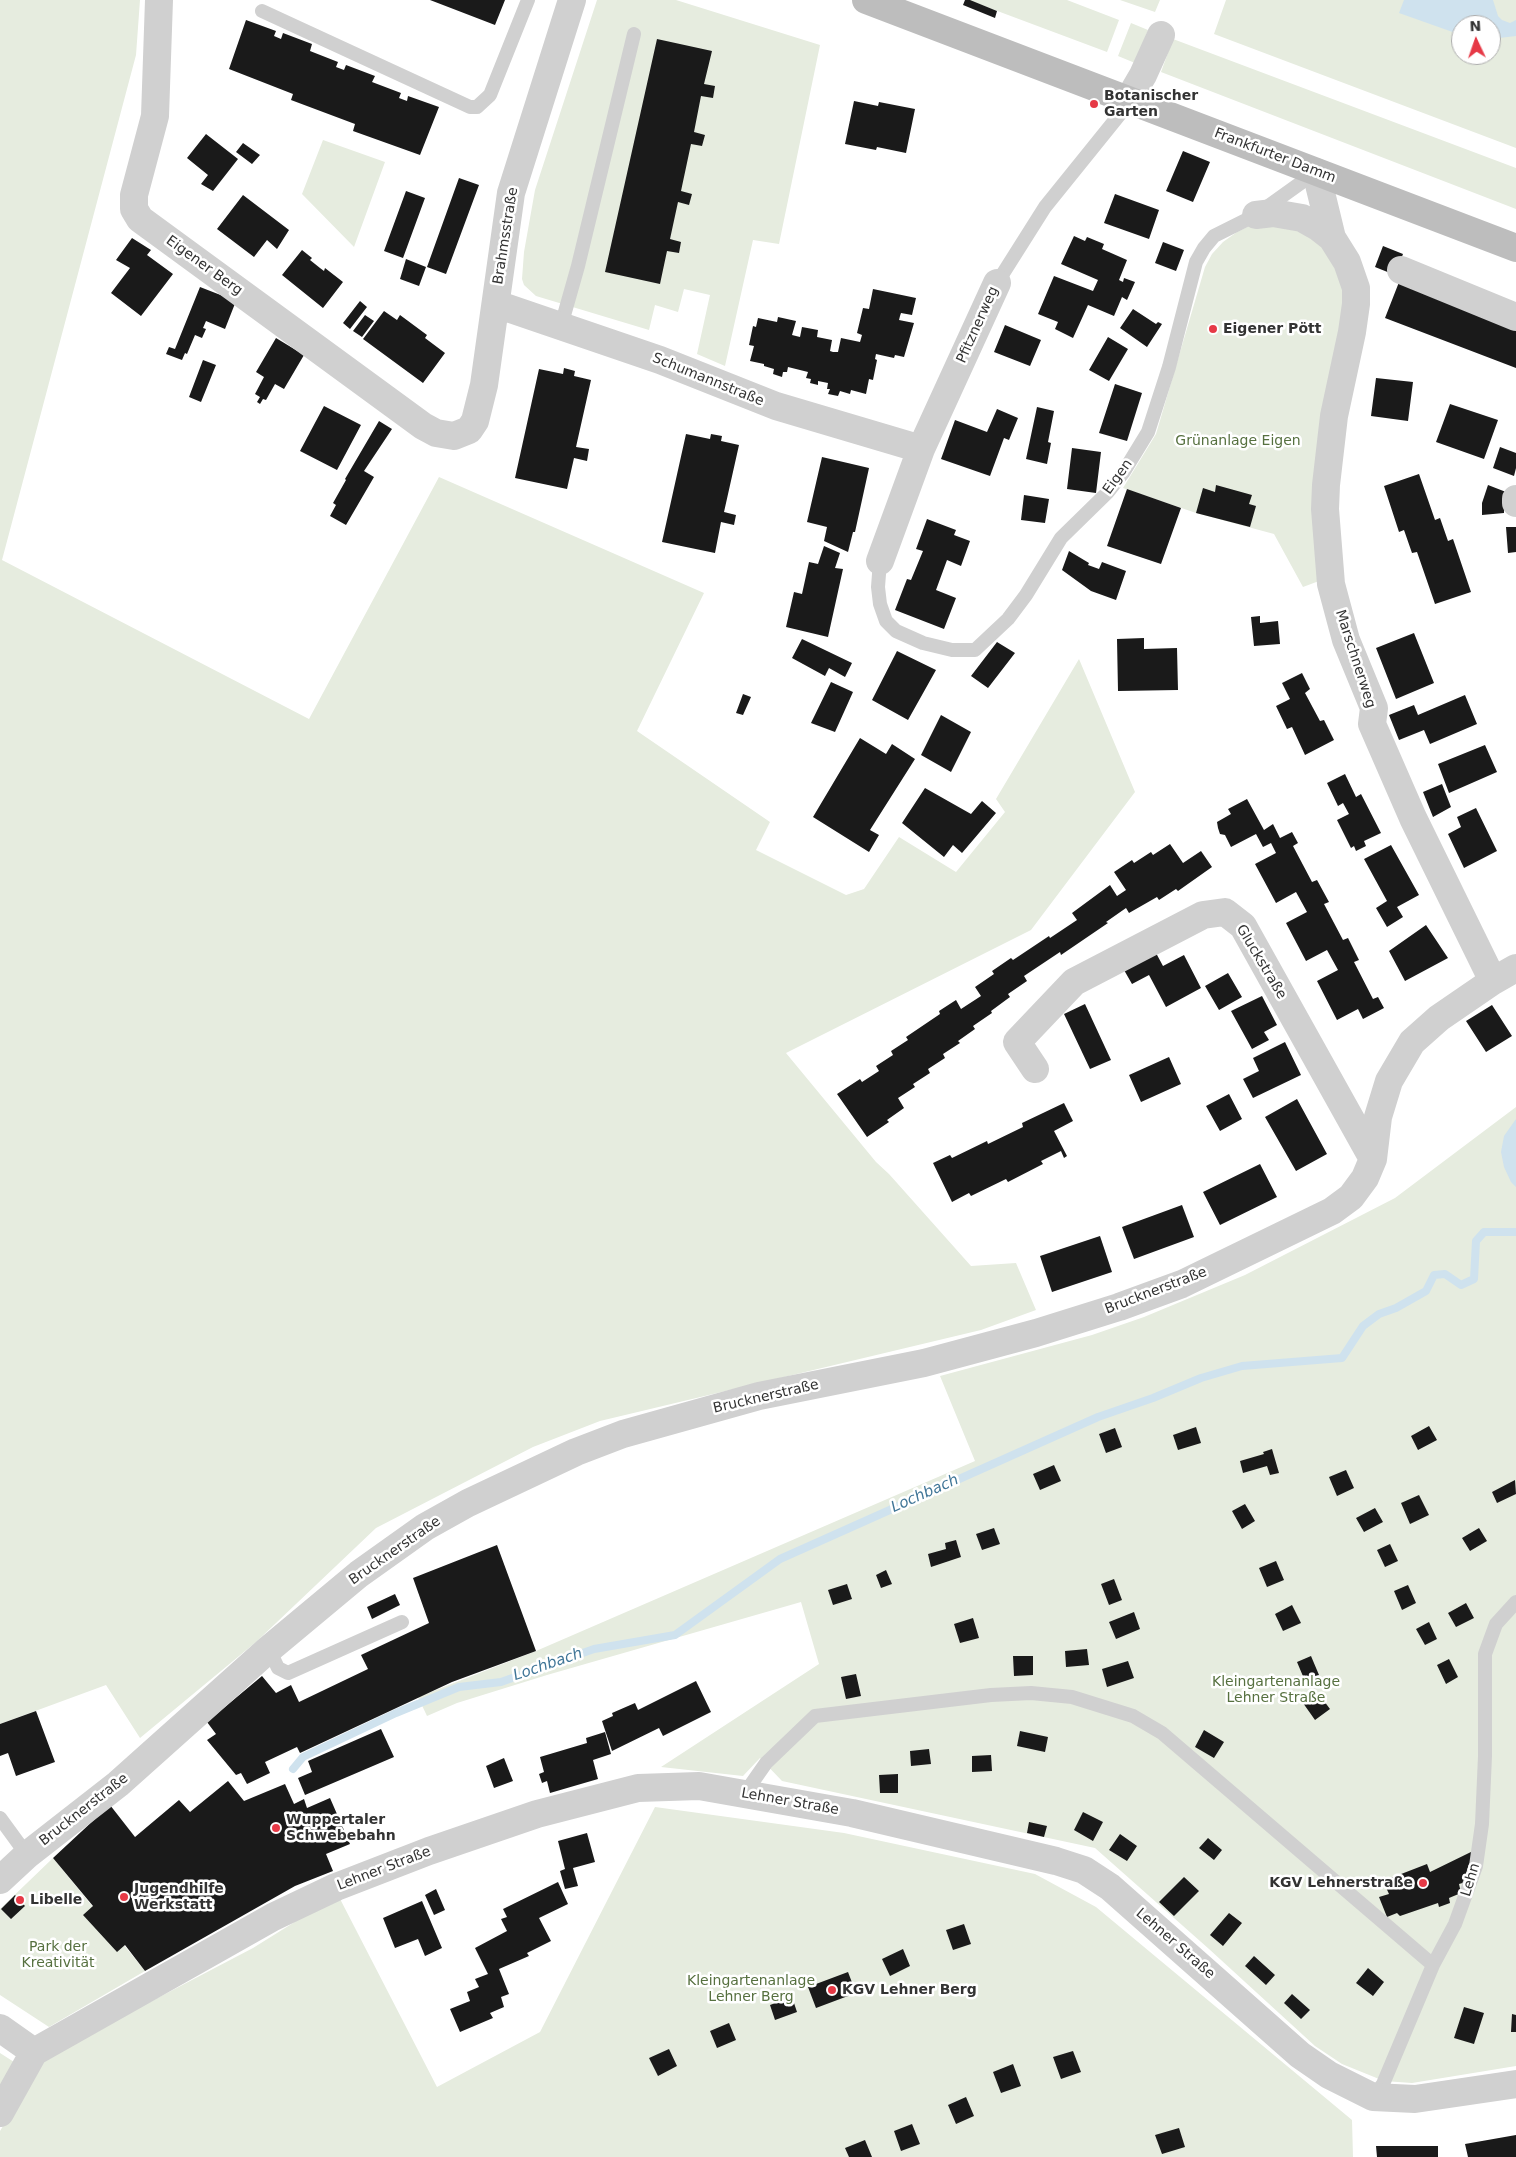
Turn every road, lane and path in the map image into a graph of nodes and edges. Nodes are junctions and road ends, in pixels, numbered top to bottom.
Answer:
1 (159, 0) edge
2 (528, 0) edge
3 (572, 0) edge
4 (866, 0) edge
5 (262, 11) dead end
6 (634, 34) dead end
7 (1161, 35) dead end
8 (1124, 106) junction
9 (1316, 172) junction
10 (1256, 215) junction
11 (1332, 238) junction
12 (1516, 248) edge
13 (1401, 270) dead end
14 (997, 283) joint
15 (496, 304) junction
16 (1516, 317) edge
17 (561, 326) junction
18 (454, 436) joint
19 (921, 449) junction
20 (1516, 498) edge
21 (1516, 503) edge
22 (880, 561) joint
23 (1505, 974) edge
24 (1034, 1069) dead end
25 (1373, 1159) junction
26 (1516, 1602) edge
27 (402, 1622) dead end
28 (269, 1649) junction
29 (745, 1793) junction
30 (0, 1818) edge
31 (26, 1855) junction
32 (0, 1880) edge
33 (1433, 1965) junction
34 (0, 2028) edge
35 (34, 2052) junction
36 (1516, 2084) edge
37 (1373, 2098) junction
38 (0, 2113) edge

1 - 18 street, Eigener Berg
2 - 5 lane
3 - 15 street, Brahmsstraße
4 - 8 main road, Frankfurter Damm
6 - 17 lane
7 - 8 street
8 - 9 main road, Frankfurter Damm
8 - 14 lane, Pfitznerweg
9 - 10 lane, Eigen
9 - 11 street, Marschnerweg
9 - 12 main road, Frankfurter Damm
10 - 11 street
10 - 22 lane, Eigen
11 - 23 street, Marschnerweg
13 - 16 street
14 - 19 street, Pfitznerweg
15 - 17 street, Schumannstraße
15 - 18 street, Brahmsstraße
17 - 19 street, Schumannstraße
19 - 22 street, Pfitznerweg
20 - 21 street
23 - 25 street, Brucknerstraße
24 - 25 street, Gluckstraße
25 - 28 street, Brucknerstraße
26 - 33 lane, Lehn
27 - 28 lane
28 - 31 street, Brucknerstraße
29 - 33 lane
29 - 35 street, Lehner Straße
29 - 37 street, Lehner Straße
30 - 31 lane
31 - 32 street, Brucknerstraße
33 - 37 lane, Lehn
34 - 35 street
35 - 38 street
36 - 37 street, Lehner Straße

